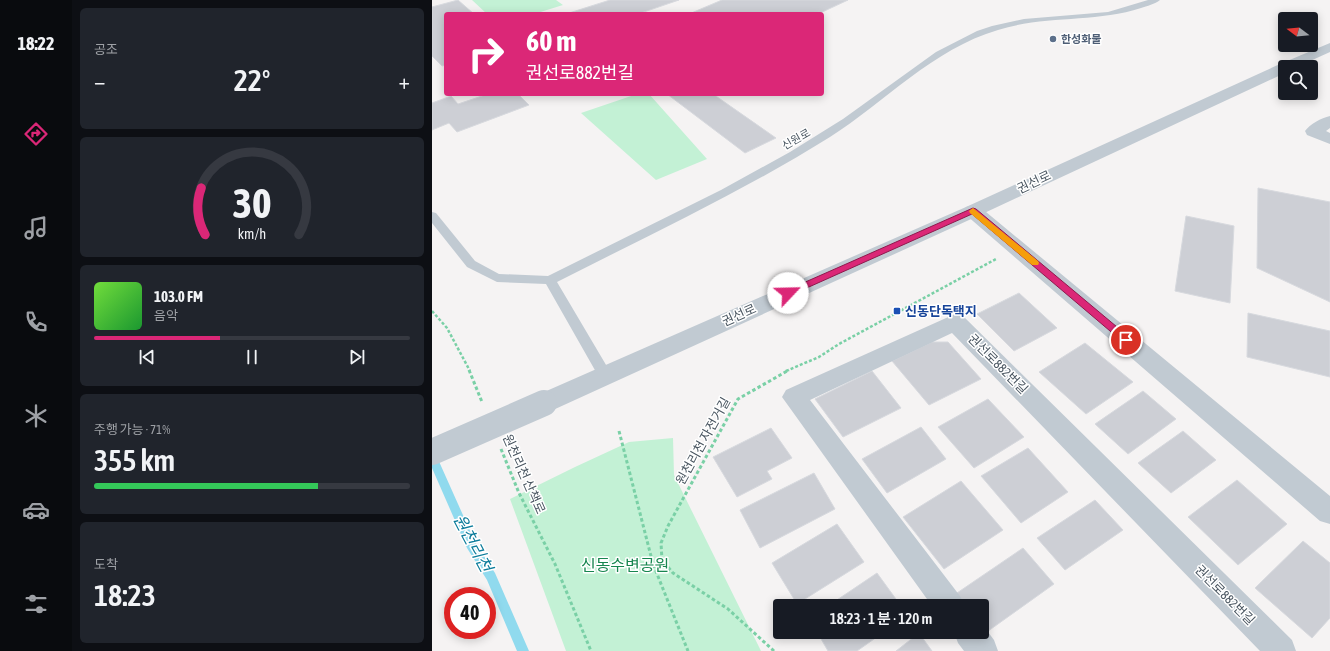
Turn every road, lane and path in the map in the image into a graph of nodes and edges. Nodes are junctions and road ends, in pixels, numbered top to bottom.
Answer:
1 (1156, 0) edge
2 (1330, 47) edge
3 (1301, 60) edge
4 (1278, 70) edge
5 (1330, 121) edge
6 (1330, 139) edge
7 (973, 211) junction
8 (432, 216) edge
9 (993, 260) dead end
10 (550, 280) junction
11 (432, 311) edge
12 (605, 375) junction
13 (483, 405) dead end
14 (619, 431) dead end
15 (498, 442) dead end
16 (432, 452) edge
17 (1330, 512) edge
18 (945, 599) edge
19 (974, 639) edge
20 (591, 651) edge
21 (688, 651) edge
22 (774, 651) edge
23 (983, 651) edge
24 (1280, 651) edge

1 - 10 lane, 신원로
2 - 3 street, 권선로
4 - 7 street, 권선로
5 - 6 street
7 - 12 street, 권선로
7 - 17 street
8 - 10 lane
9 - 22 path, 원천리천 자전거길
10 - 12 lane
11 - 13 path
12 - 16 street, 권선로, bridge
14 - 21 path
15 - 20 path, 원천리천 산책로
18 - 24 street, 권선로882번길
19 - 23 street

